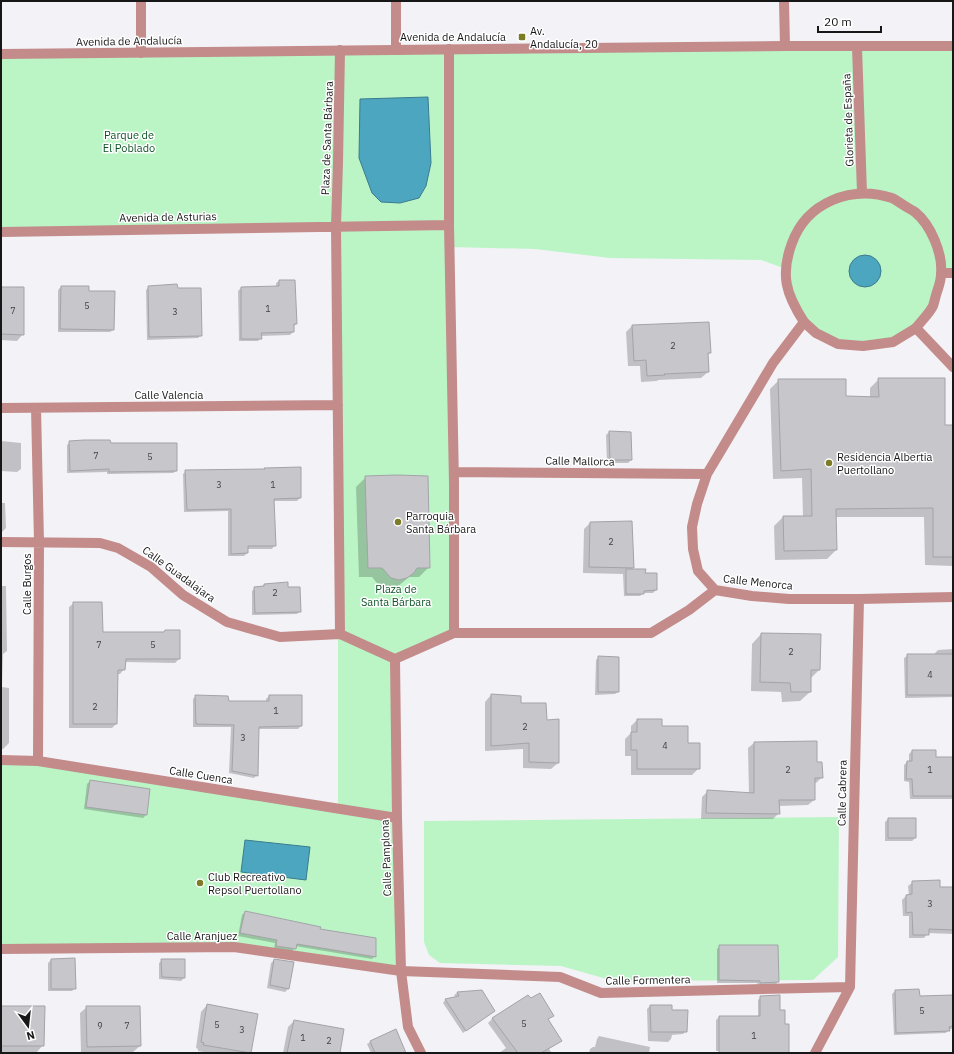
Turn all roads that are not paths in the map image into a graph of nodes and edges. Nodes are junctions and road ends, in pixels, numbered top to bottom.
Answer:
1 (141, 1) edge
2 (396, 1) edge
3 (784, 1) edge
4 (785, 46) junction
5 (857, 46) junction
6 (953, 46) edge
7 (396, 49) junction
8 (449, 49) junction
9 (340, 50) junction
10 (141, 53) junction
11 (1, 54) edge
12 (862, 193) junction
13 (449, 225) junction
14 (336, 226) junction
15 (1, 232) edge
16 (942, 273) junction
17 (953, 273) edge
18 (804, 322) junction
19 (916, 328) junction
20 (953, 368) edge
21 (338, 405) junction
22 (1, 408) edge
23 (36, 408) junction
24 (454, 472) junction
25 (707, 474) junction
26 (1, 542) edge
27 (39, 542) junction
28 (715, 590) junction
29 (953, 597) edge
30 (858, 599) junction
31 (454, 633) junction
32 (340, 634) junction
33 (395, 659) junction
34 (1, 760) edge
35 (38, 761) junction
36 (397, 818) junction
37 (1, 950) edge
38 (401, 971) junction
39 (850, 987) junction
40 (421, 1053) edge
41 (816, 1053) edge

1 - 10 street
2 - 7 street
3 - 4 street
4 - 5 street, Avenida de Andalucía
4 - 8 street, Avenida de Andalucía
5 - 6 street, Avenida de Andalucía
5 - 12 street, Glorieta de España
7 - 8 street, Avenida de Andalucía
7 - 9 street, Avenida de Andalucía
8 - 13 street
9 - 10 street, Avenida de Andalucía
9 - 14 street, Plaza de Santa Bárbara
10 - 11 street, Avenida de Andalucía
12 - 16 street
12 - 18 street
13 - 14 street
13 - 24 street
14 - 15 street, Avenida de Asturias
14 - 21 street, Plaza de Santa Bárbara
16 - 17 street
16 - 19 street
18 - 19 street
18 - 25 street
19 - 20 street
21 - 23 street, Calle Valencia
21 - 32 street, Plaza de Santa Bárbara
22 - 23 street, Calle Valencia
23 - 27 street, Calle Burgos
24 - 25 street, Calle Mallorca
24 - 31 street
25 - 28 street
26 - 27 street, Calle Guadalajara
27 - 32 street, Calle Guadalajara
27 - 35 street, Calle Burgos
28 - 30 street, Calle Menorca
28 - 31 street, Calle Menorca
29 - 30 street, Calle Menorca
30 - 39 street, Calle Cabrera
31 - 33 street
32 - 33 street
33 - 36 street, Calle Pamplona
34 - 35 street, Calle Cuenca
35 - 36 street, Calle Cuenca
36 - 38 street, Calle Pamplona
37 - 38 street, Calle Aranjuez
38 - 39 street, Calle Formentera
38 - 40 street, Calle Pamplona
39 - 41 street

